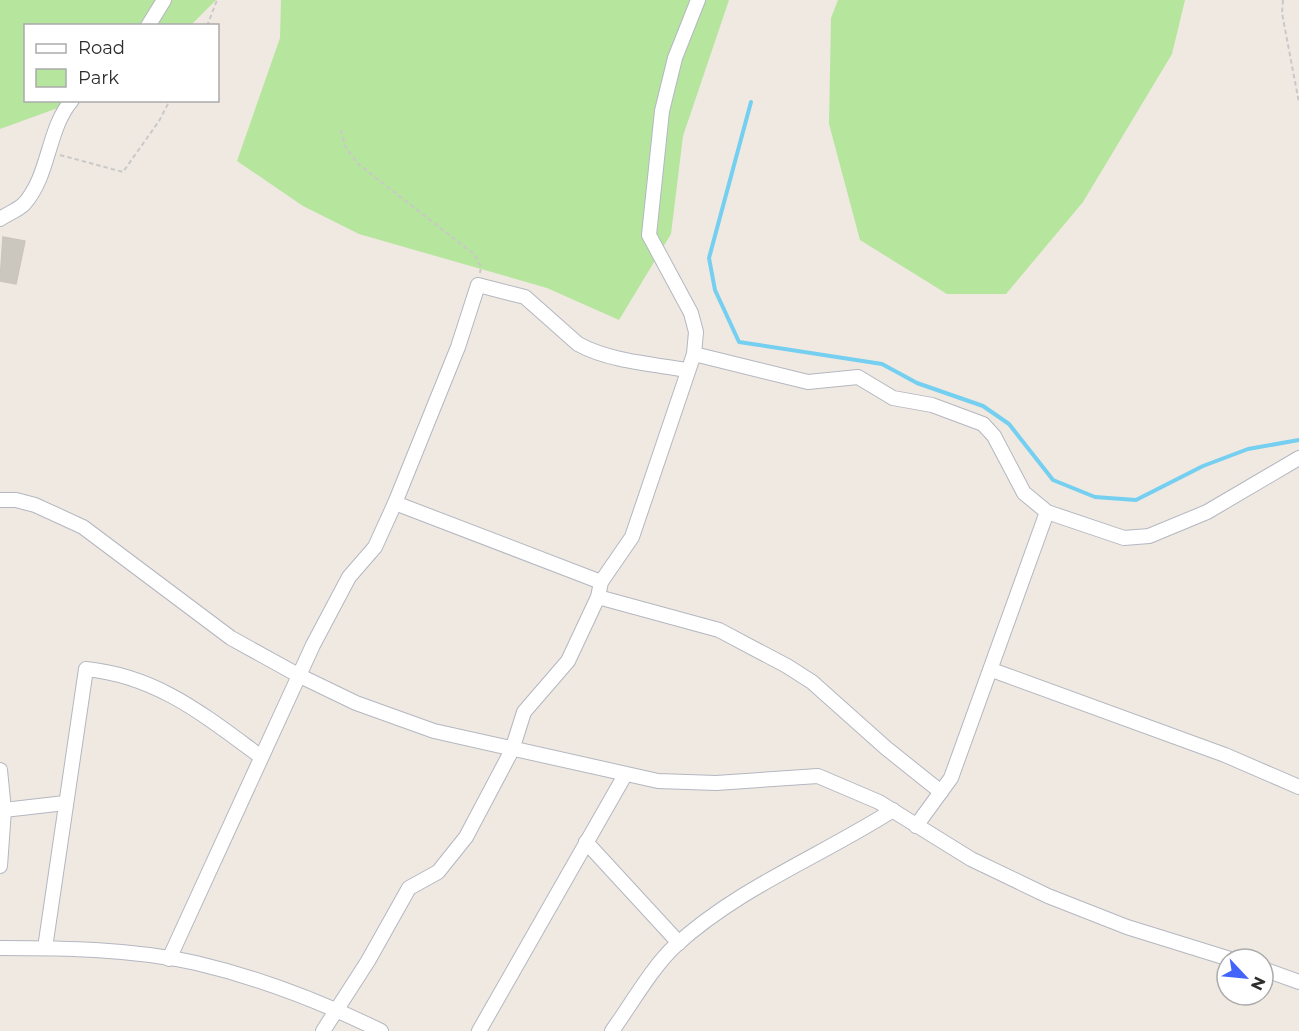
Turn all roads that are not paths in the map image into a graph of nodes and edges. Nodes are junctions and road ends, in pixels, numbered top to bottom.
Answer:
1 (164, 0) edge
2 (698, 0) edge
3 (149, 24) edge
4 (71, 102) edge
5 (0, 219) edge
6 (694, 354) junction
7 (687, 370) junction
8 (1299, 458) edge
9 (0, 500) edge
10 (395, 503) junction
11 (1047, 512) junction
12 (601, 582) junction
13 (598, 597) junction
14 (992, 670) junction
15 (298, 675) junction
16 (512, 750) junction
17 (260, 756) junction
18 (0, 770) edge
19 (624, 775) junction
20 (1299, 787) edge
21 (941, 792) junction
22 (65, 803) junction
23 (4, 810) junction
24 (893, 810) junction
25 (916, 826) junction
26 (586, 842) junction
27 (0, 860) edge
28 (679, 943) junction
29 (0, 948) edge
30 (45, 948) junction
31 (1215, 954) edge
32 (170, 958) junction
33 (1275, 973) edge
34 (1299, 982) edge
35 (336, 1009) junction
36 (322, 1031) edge
37 (381, 1031) edge
38 (479, 1031) edge
39 (612, 1031) edge

1 - 3 street
2 - 6 street
4 - 5 street
6 - 7 street
6 - 11 street
7 - 10 street
7 - 12 street
8 - 11 street
9 - 15 street
10 - 12 street
10 - 15 street
11 - 14 street
12 - 13 street
13 - 16 street
13 - 21 street
14 - 20 street
14 - 21 street
15 - 16 street
15 - 17 street
16 - 19 street
16 - 35 street
17 - 22 street
17 - 32 street
18 - 23 street
19 - 24 street
19 - 26 street
21 - 25 street
22 - 23 street
22 - 30 street
23 - 27 street
24 - 25 street
24 - 28 street
25 - 31 street
26 - 28 street
26 - 38 street
28 - 39 street
29 - 30 street
30 - 32 street
32 - 35 street
33 - 34 street
35 - 36 street
35 - 37 street

